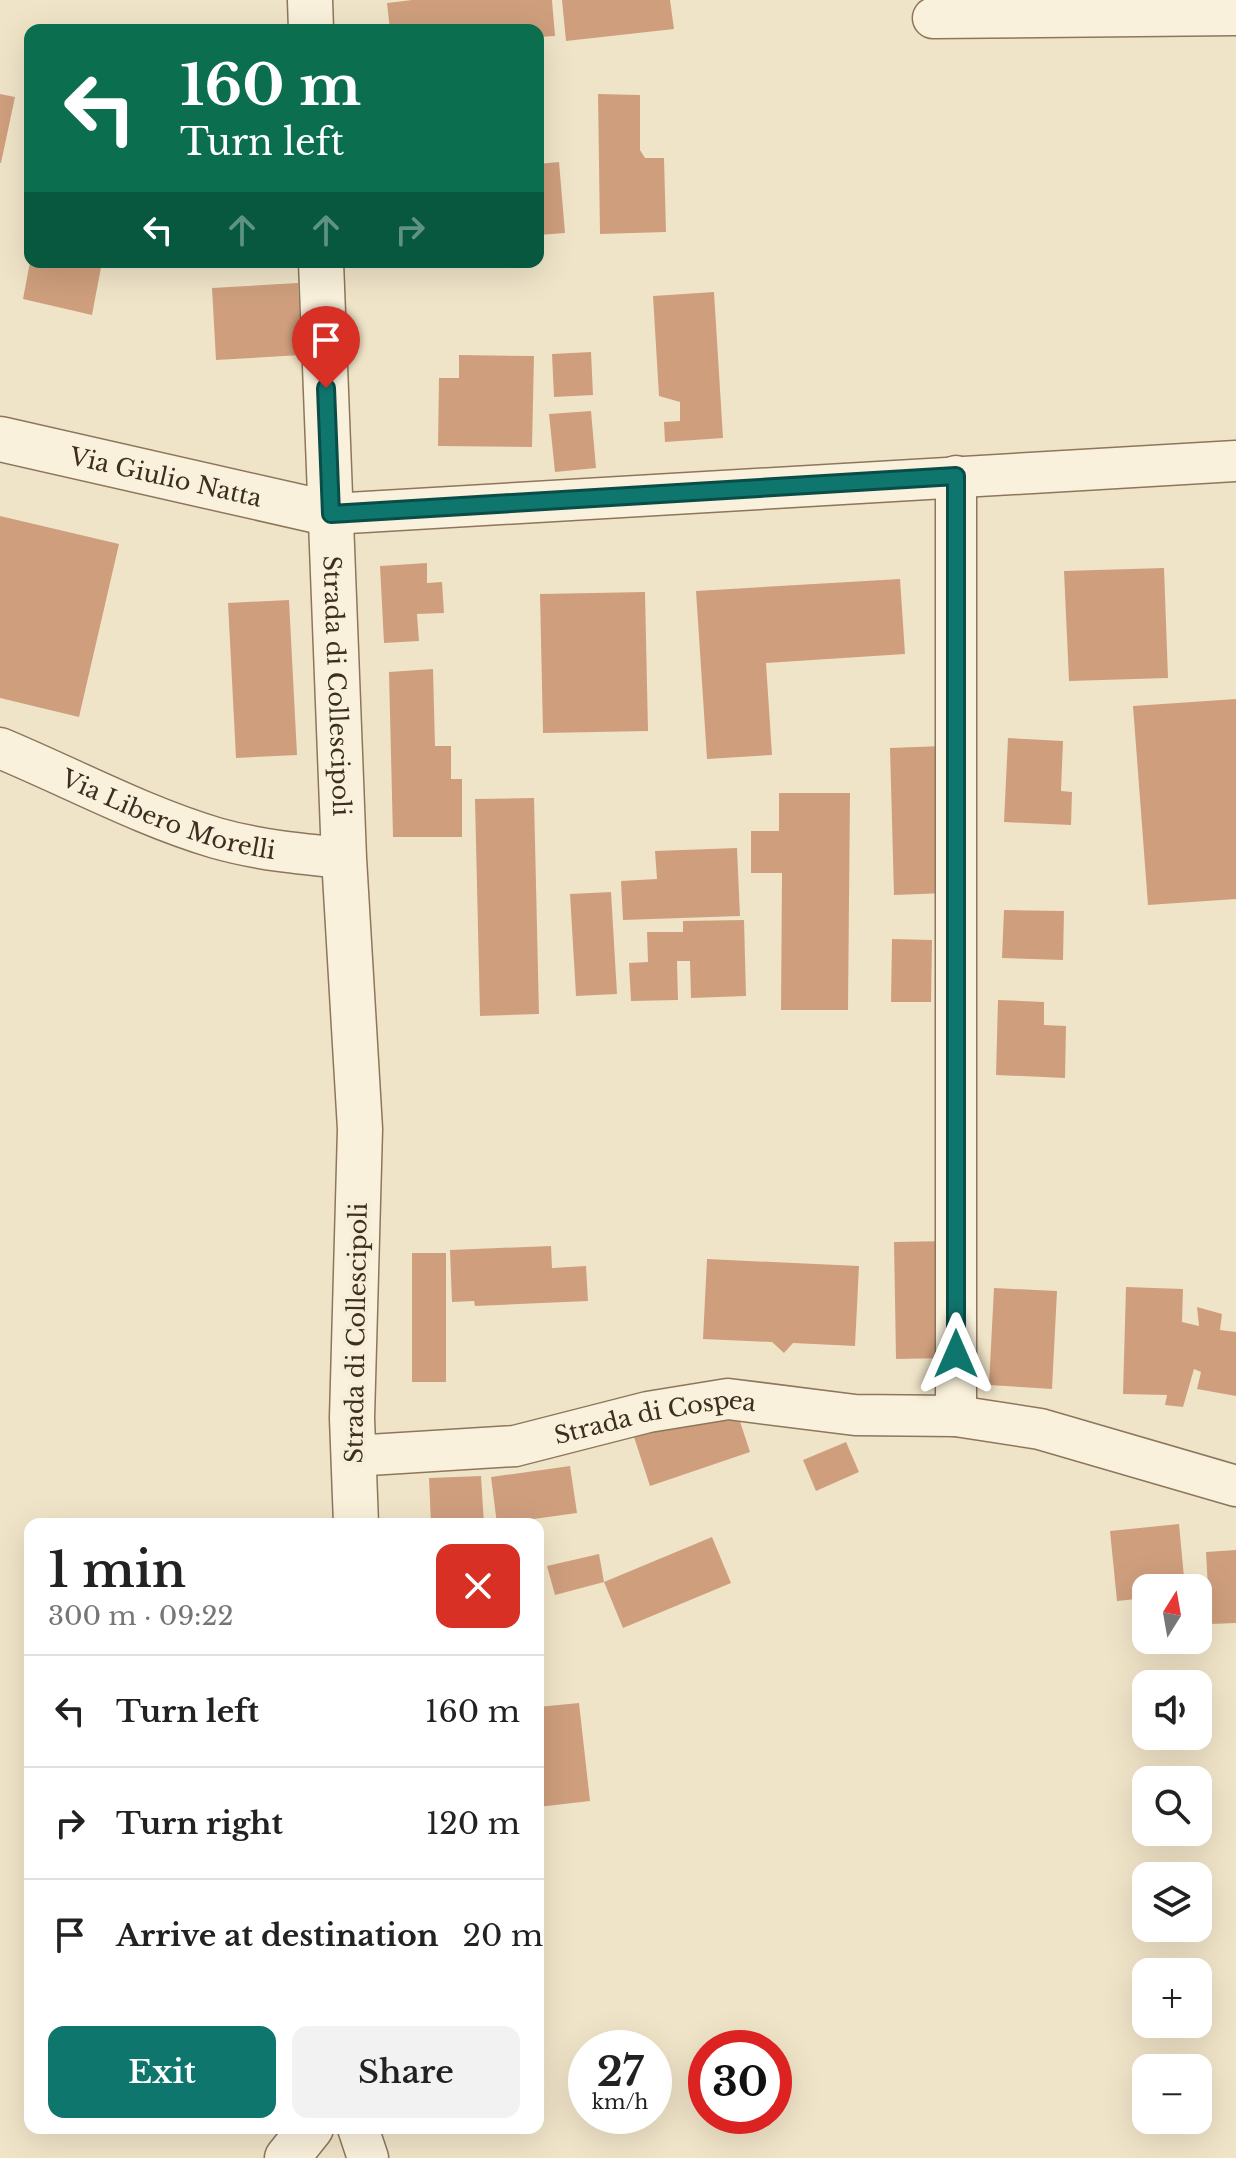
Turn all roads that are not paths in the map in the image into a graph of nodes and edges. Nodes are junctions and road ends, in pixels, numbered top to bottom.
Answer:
1 (310, 0) edge
2 (1236, 15) edge
3 (933, 18) dead end
4 (311, 24) edge
5 (321, 268) edge
6 (0, 439) edge
7 (1236, 461) edge
8 (956, 476) junction
9 (331, 514) junction
10 (0, 748) edge
11 (344, 858) junction
12 (956, 1416) junction
13 (353, 1456) junction
14 (1236, 1486) edge
15 (356, 1518) edge
16 (306, 2134) edge
17 (360, 2134) edge
18 (287, 2158) edge
19 (368, 2158) edge

1 - 4 street
2 - 3 street
5 - 9 street, Strada di Collescipoli
6 - 9 street, Via Giulio Natta
7 - 8 street
8 - 9 street
8 - 12 street
9 - 11 street, Strada di Collescipoli
10 - 11 street, Via Libero Morelli
11 - 13 street, Strada di Collescipoli
12 - 13 street, Strada di Cospea
12 - 14 street, Strada di Cospea
13 - 15 street, Strada di Collescipoli
16 - 18 street
17 - 19 street

